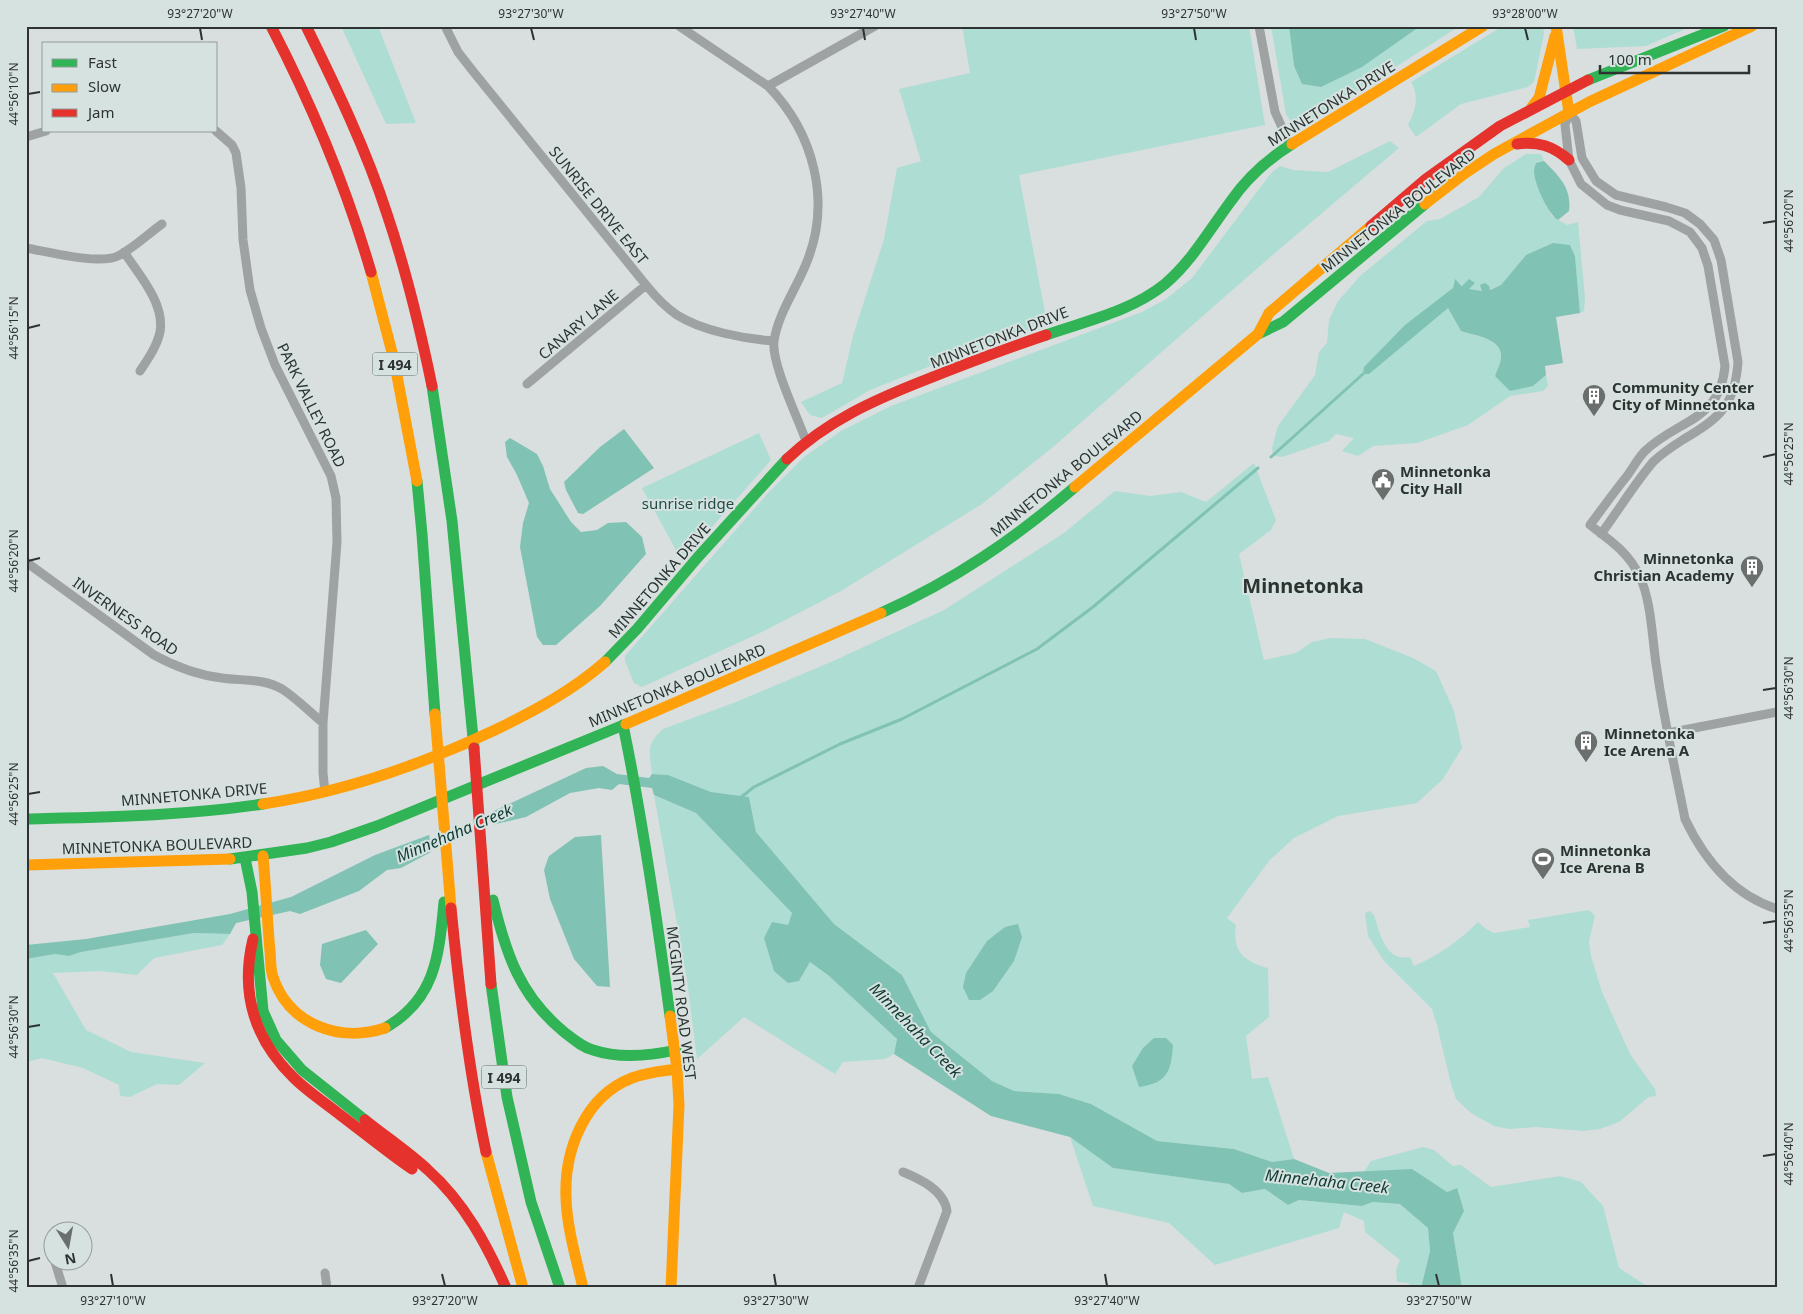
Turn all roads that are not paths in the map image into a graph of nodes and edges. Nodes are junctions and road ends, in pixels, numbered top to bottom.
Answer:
1 (271, 26) edge
2 (306, 26) edge
3 (445, 26) edge
4 (679, 26) edge
5 (875, 26) edge
6 (1259, 26) edge
7 (1484, 26) edge
8 (1724, 26) edge
9 (1752, 26) edge
10 (1556, 29) edge
11 (768, 86) junction
12 (1566, 90) junction
13 (1531, 109) junction
14 (1569, 112) junction
15 (43, 132) edge
16 (217, 132) edge
17 (26, 137) edge
18 (1290, 145) junction
19 (1510, 145) junction
20 (1569, 160) junction
21 (162, 224) dead end
22 (26, 248) edge
23 (124, 252) junction
24 (646, 285) junction
25 (1258, 334) junction
26 (774, 341) junction
27 (140, 371) dead end
28 (528, 384) dead end
29 (806, 441) junction
30 (1601, 534) junction
31 (26, 562) edge
32 (1777, 712) edge
33 (323, 723) junction
34 (624, 725) junction
35 (1668, 733) junction
36 (325, 792) junction
37 (26, 819) edge
38 (263, 856) junction
39 (245, 858) junction
40 (483, 859) junction
41 (26, 865) edge
42 (448, 874) junction
43 (1777, 909) edge
44 (676, 1050) junction
45 (678, 1070) junction
46 (903, 1172) dead end
47 (58, 1272) edge
48 (325, 1273) dead end
49 (63, 1288) edge
50 (327, 1288) edge
51 (506, 1288) edge
52 (523, 1288) edge
53 (560, 1288) edge
54 (583, 1288) edge
55 (671, 1288) edge
56 (918, 1288) edge

1 - 42 main road, I 494
2 - 40 main road, I 494
3 - 24 street, SUNRISE DRIVE EAST
4 - 11 street
5 - 11 street
6 - 18 street
7 - 18 main road, MINNETONKA DRIVE
8 - 12 main road, MINNETONKA BOULEVARD
9 - 14 main road, MINNETONKA BOULEVARD
10 - 12 main road
10 - 13 main road
11 - 26 street
12 - 13 main road, MINNETONKA BOULEVARD
12 - 14 main road
13 - 25 main road, MINNETONKA BOULEVARD
14 - 19 main road, MINNETONKA BOULEVARD
14 - 20 street
14 - 30 street
15 - 17 street
16 - 33 street, PARK VALLEY ROAD
18 - 29 main road, MINNETONKA DRIVE
19 - 20 main road
19 - 25 main road, MINNETONKA BOULEVARD
20 - 30 street
21 - 23 street
22 - 23 street
23 - 27 street
24 - 26 street, SUNRISE DRIVE EAST
24 - 28 street, CANARY LANE
25 - 34 main road, MINNETONKA BOULEVARD
26 - 29 street
29 - 36 main road, MINNETONKA DRIVE
30 - 35 street
31 - 33 street, INVERNESS ROAD
32 - 35 street
33 - 36 street, PARK VALLEY ROAD
34 - 38 main road, MINNETONKA BOULEVARD
34 - 44 main road, MCGINTY ROAD WEST
35 - 43 street
36 - 37 main road, MINNETONKA DRIVE
38 - 39 main road, MINNETONKA BOULEVARD
38 - 42 main road
39 - 41 main road, MINNETONKA BOULEVARD
39 - 51 main road
40 - 44 main road
40 - 53 main road, I 494
42 - 52 main road, I 494
44 - 45 main road, MCGINTY ROAD WEST
45 - 54 main road
45 - 55 main road, MCGINTY ROAD WEST
46 - 56 street
47 - 49 street
48 - 50 street

